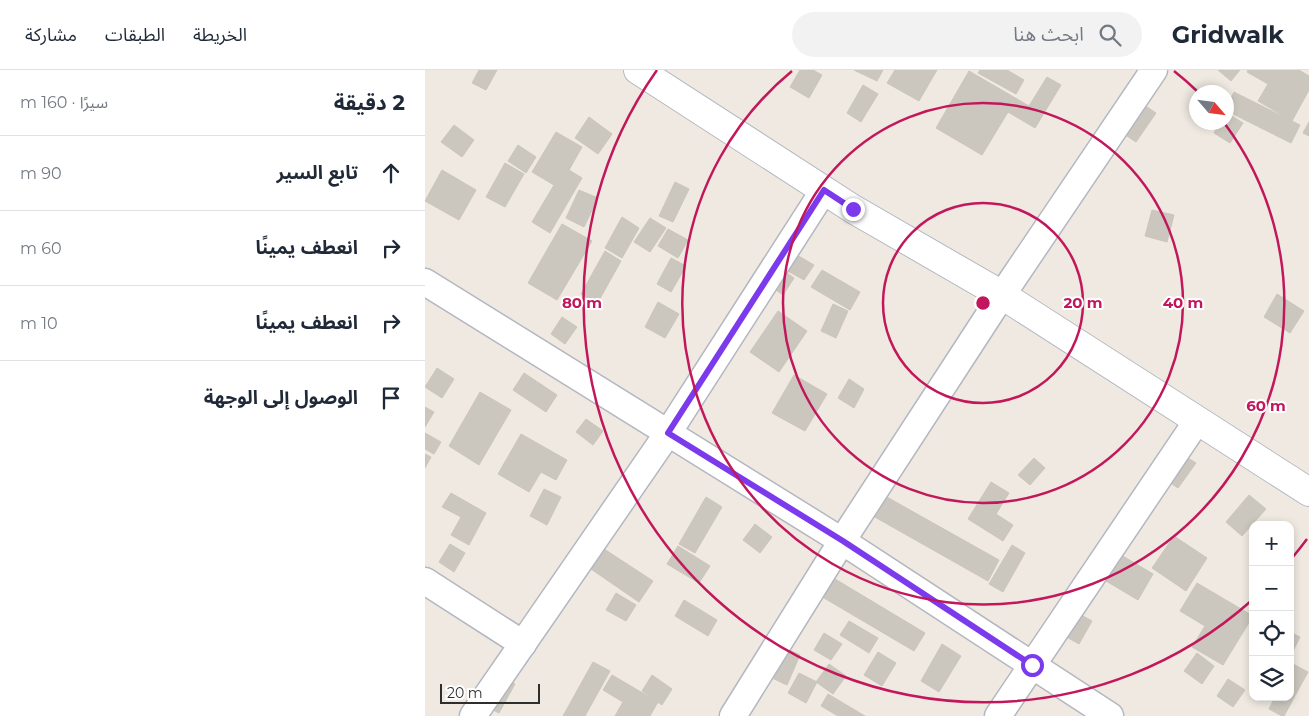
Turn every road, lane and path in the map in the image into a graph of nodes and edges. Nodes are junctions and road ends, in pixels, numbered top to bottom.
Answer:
1 (638, 70) edge
2 (1154, 70) edge
3 (824, 190) junction
4 (425, 282) edge
5 (1002, 295) junction
6 (1197, 421) junction
7 (668, 433) junction
8 (1309, 492) edge
9 (843, 541) junction
10 (425, 581) edge
11 (523, 644) junction
12 (1032, 665) junction
13 (473, 716) edge
14 (733, 716) edge
15 (998, 716) edge
16 (1110, 716) edge

1 - 3 street
2 - 5 street
3 - 5 street
3 - 7 street
4 - 7 street
5 - 6 street
5 - 9 street
6 - 8 street
6 - 12 street
7 - 9 street
7 - 11 street
9 - 12 street
9 - 14 street
10 - 11 street
11 - 13 street
12 - 15 street
12 - 16 street

